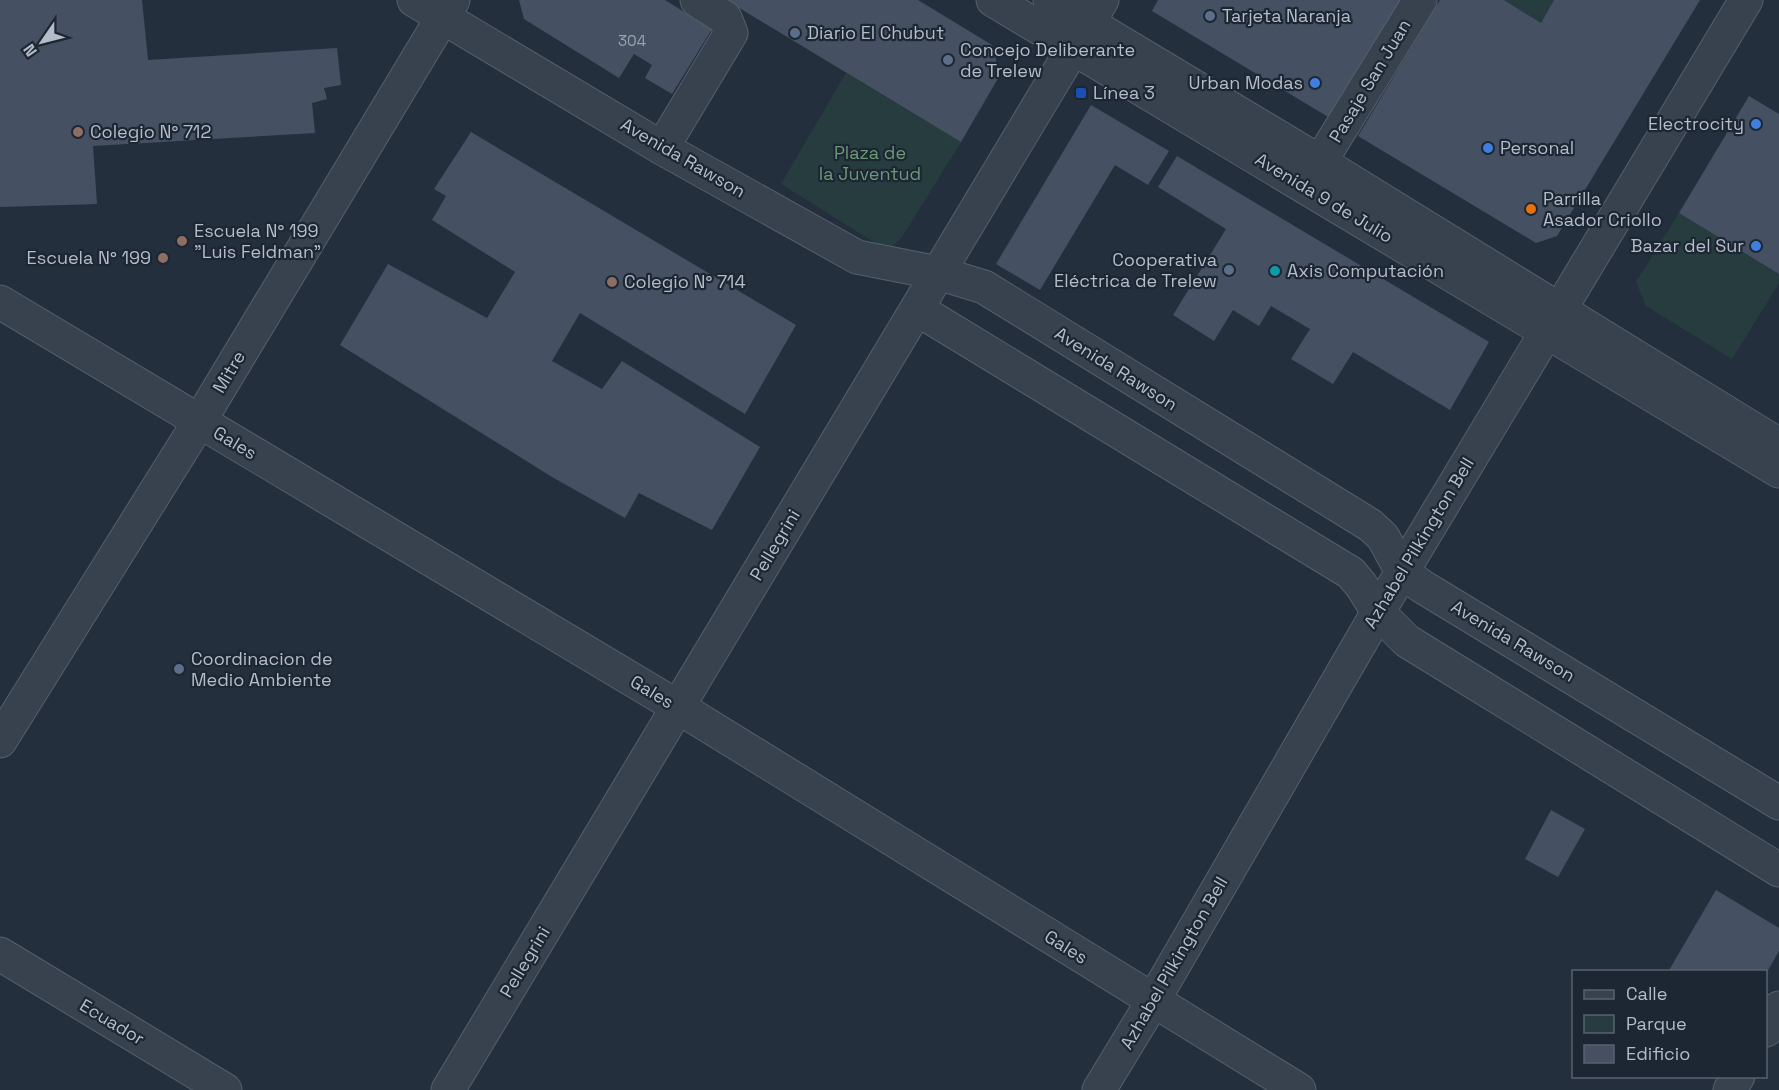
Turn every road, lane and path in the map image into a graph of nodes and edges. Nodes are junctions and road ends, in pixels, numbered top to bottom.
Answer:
1 (414, 0) edge
2 (697, 0) edge
3 (993, 0) edge
4 (1050, 0) edge
5 (1420, 0) edge
6 (1746, 0) edge
7 (448, 9) edge
8 (1088, 23) edge
9 (662, 148) junction
10 (1320, 162) junction
11 (938, 273) junction
12 (0, 302) edge
13 (917, 309) junction
14 (1552, 320) junction
15 (199, 422) junction
16 (1779, 445) edge
17 (1779, 471) edge
18 (1402, 572) junction
19 (1378, 612) junction
20 (678, 707) junction
21 (0, 741) edge
22 (1779, 803) edge
23 (1779, 870) edge
24 (0, 954) edge
25 (1153, 1001) junction
26 (1779, 1008) edge
27 (1767, 1028) edge
28 (225, 1090) edge
29 (448, 1090) edge
30 (1099, 1090) edge
31 (1299, 1090) edge

1 - 7 street, Avenida Rawson
2 - 9 street
3 - 8 street, Avenida 9 de Julio
4 - 8 street, Avenida 9 de Julio
5 - 10 street, Pasaje San Juan
6 - 14 street, Azhabel Pilkington Bell
7 - 9 street, Avenida Rawson
7 - 15 street, Mitre
8 - 10 street, Avenida 9 de Julio
8 - 11 street, Pellegrini
8 - 14 street, Avenida 9 de Julio
9 - 11 street, Avenida Rawson
10 - 14 street, Avenida 9 de Julio
11 - 13 street, Pellegrini
11 - 18 street, Avenida Rawson
12 - 15 street, Gales
13 - 19 street
13 - 20 street, Pellegrini
14 - 16 street, Avenida 9 de Julio
14 - 17 street, Avenida 9 de Julio
14 - 18 street, Azhabel Pilkington Bell
15 - 20 street, Gales
15 - 21 street, Mitre
18 - 19 street, Azhabel Pilkington Bell
18 - 22 street, Avenida Rawson
19 - 23 street
19 - 25 street, Azhabel Pilkington Bell
20 - 25 street, Gales
20 - 29 street, Pellegrini
24 - 28 street, Ecuador
25 - 30 street, Azhabel Pilkington Bell
25 - 31 street, Gales
26 - 27 street

